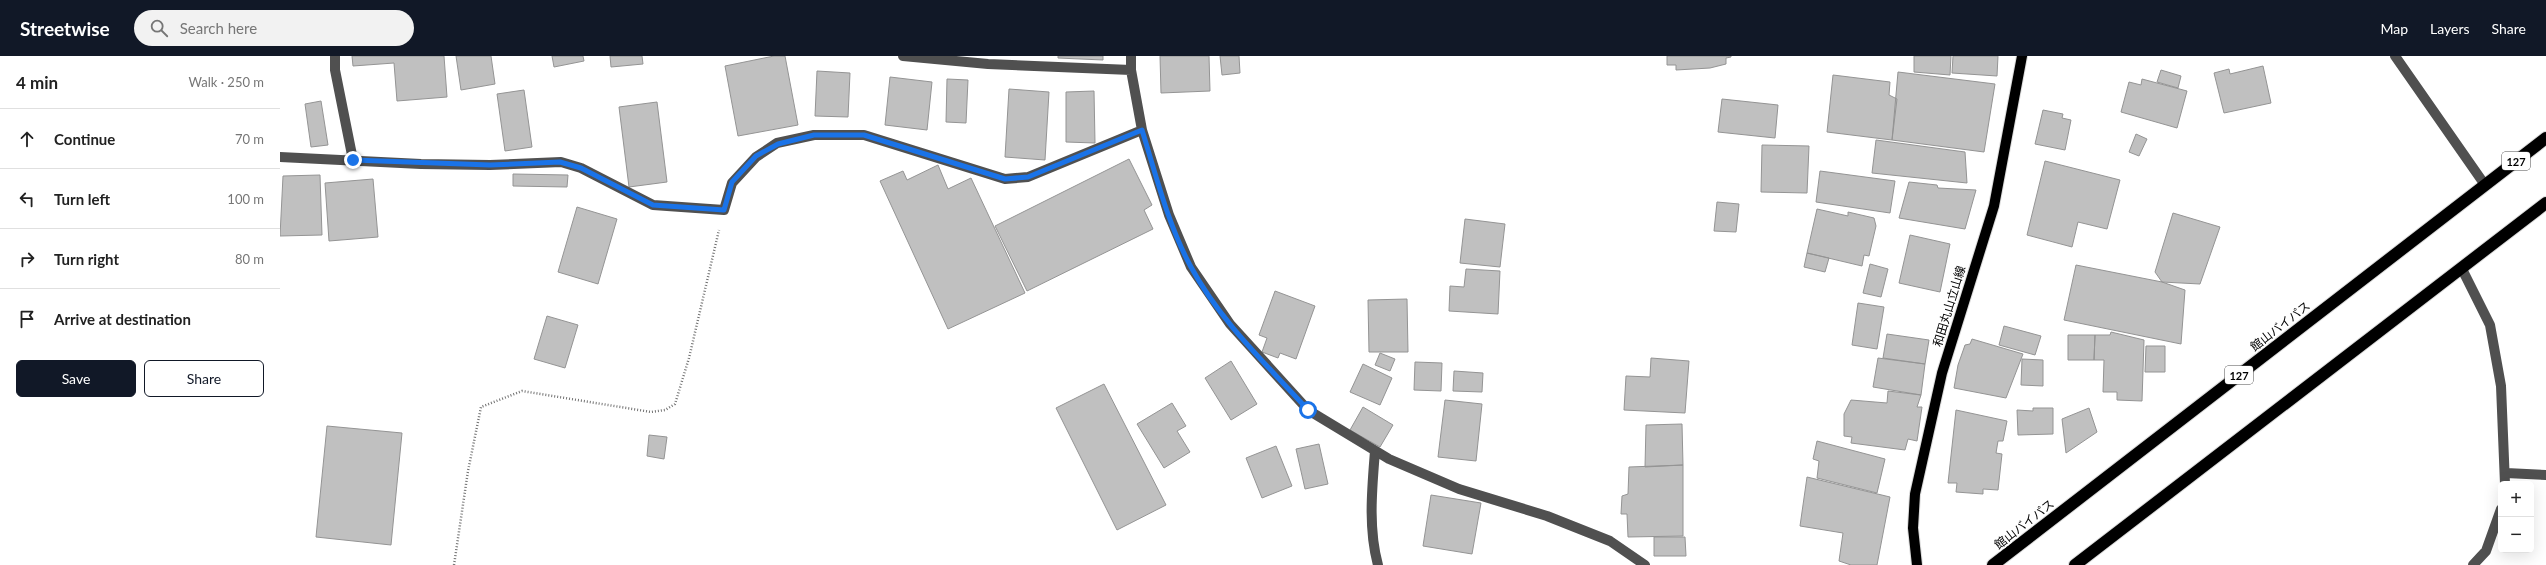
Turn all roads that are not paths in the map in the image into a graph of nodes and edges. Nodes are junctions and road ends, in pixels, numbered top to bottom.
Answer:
1 (335, 56) edge
2 (903, 56) edge
3 (1131, 56) edge
4 (2022, 56) edge
5 (2395, 56) edge
6 (1131, 70) junction
7 (1142, 130) junction
8 (2546, 138) edge
9 (280, 157) edge
10 (353, 160) junction
11 (2486, 185) junction
12 (2546, 204) edge
13 (2462, 269) junction
14 (1375, 451) junction
15 (2506, 473) junction
16 (2546, 475) edge
17 (2506, 481) edge
18 (2498, 517) edge
19 (1378, 565) edge
20 (1645, 565) edge
21 (1917, 565) edge
22 (1993, 565) edge
23 (2075, 565) edge
24 (2473, 565) edge

1 - 10 street
2 - 6 street
3 - 6 street
4 - 21 main road, 和田丸山立山線
5 - 11 street
6 - 7 street
7 - 10 street
7 - 14 street
8 - 11 highway, 館山バイパス / 127
9 - 10 street
11 - 22 highway, 館山バイパス / 127
12 - 13 highway
13 - 15 street
13 - 23 highway
14 - 19 street
14 - 20 street
15 - 16 street
15 - 17 street
18 - 24 street

